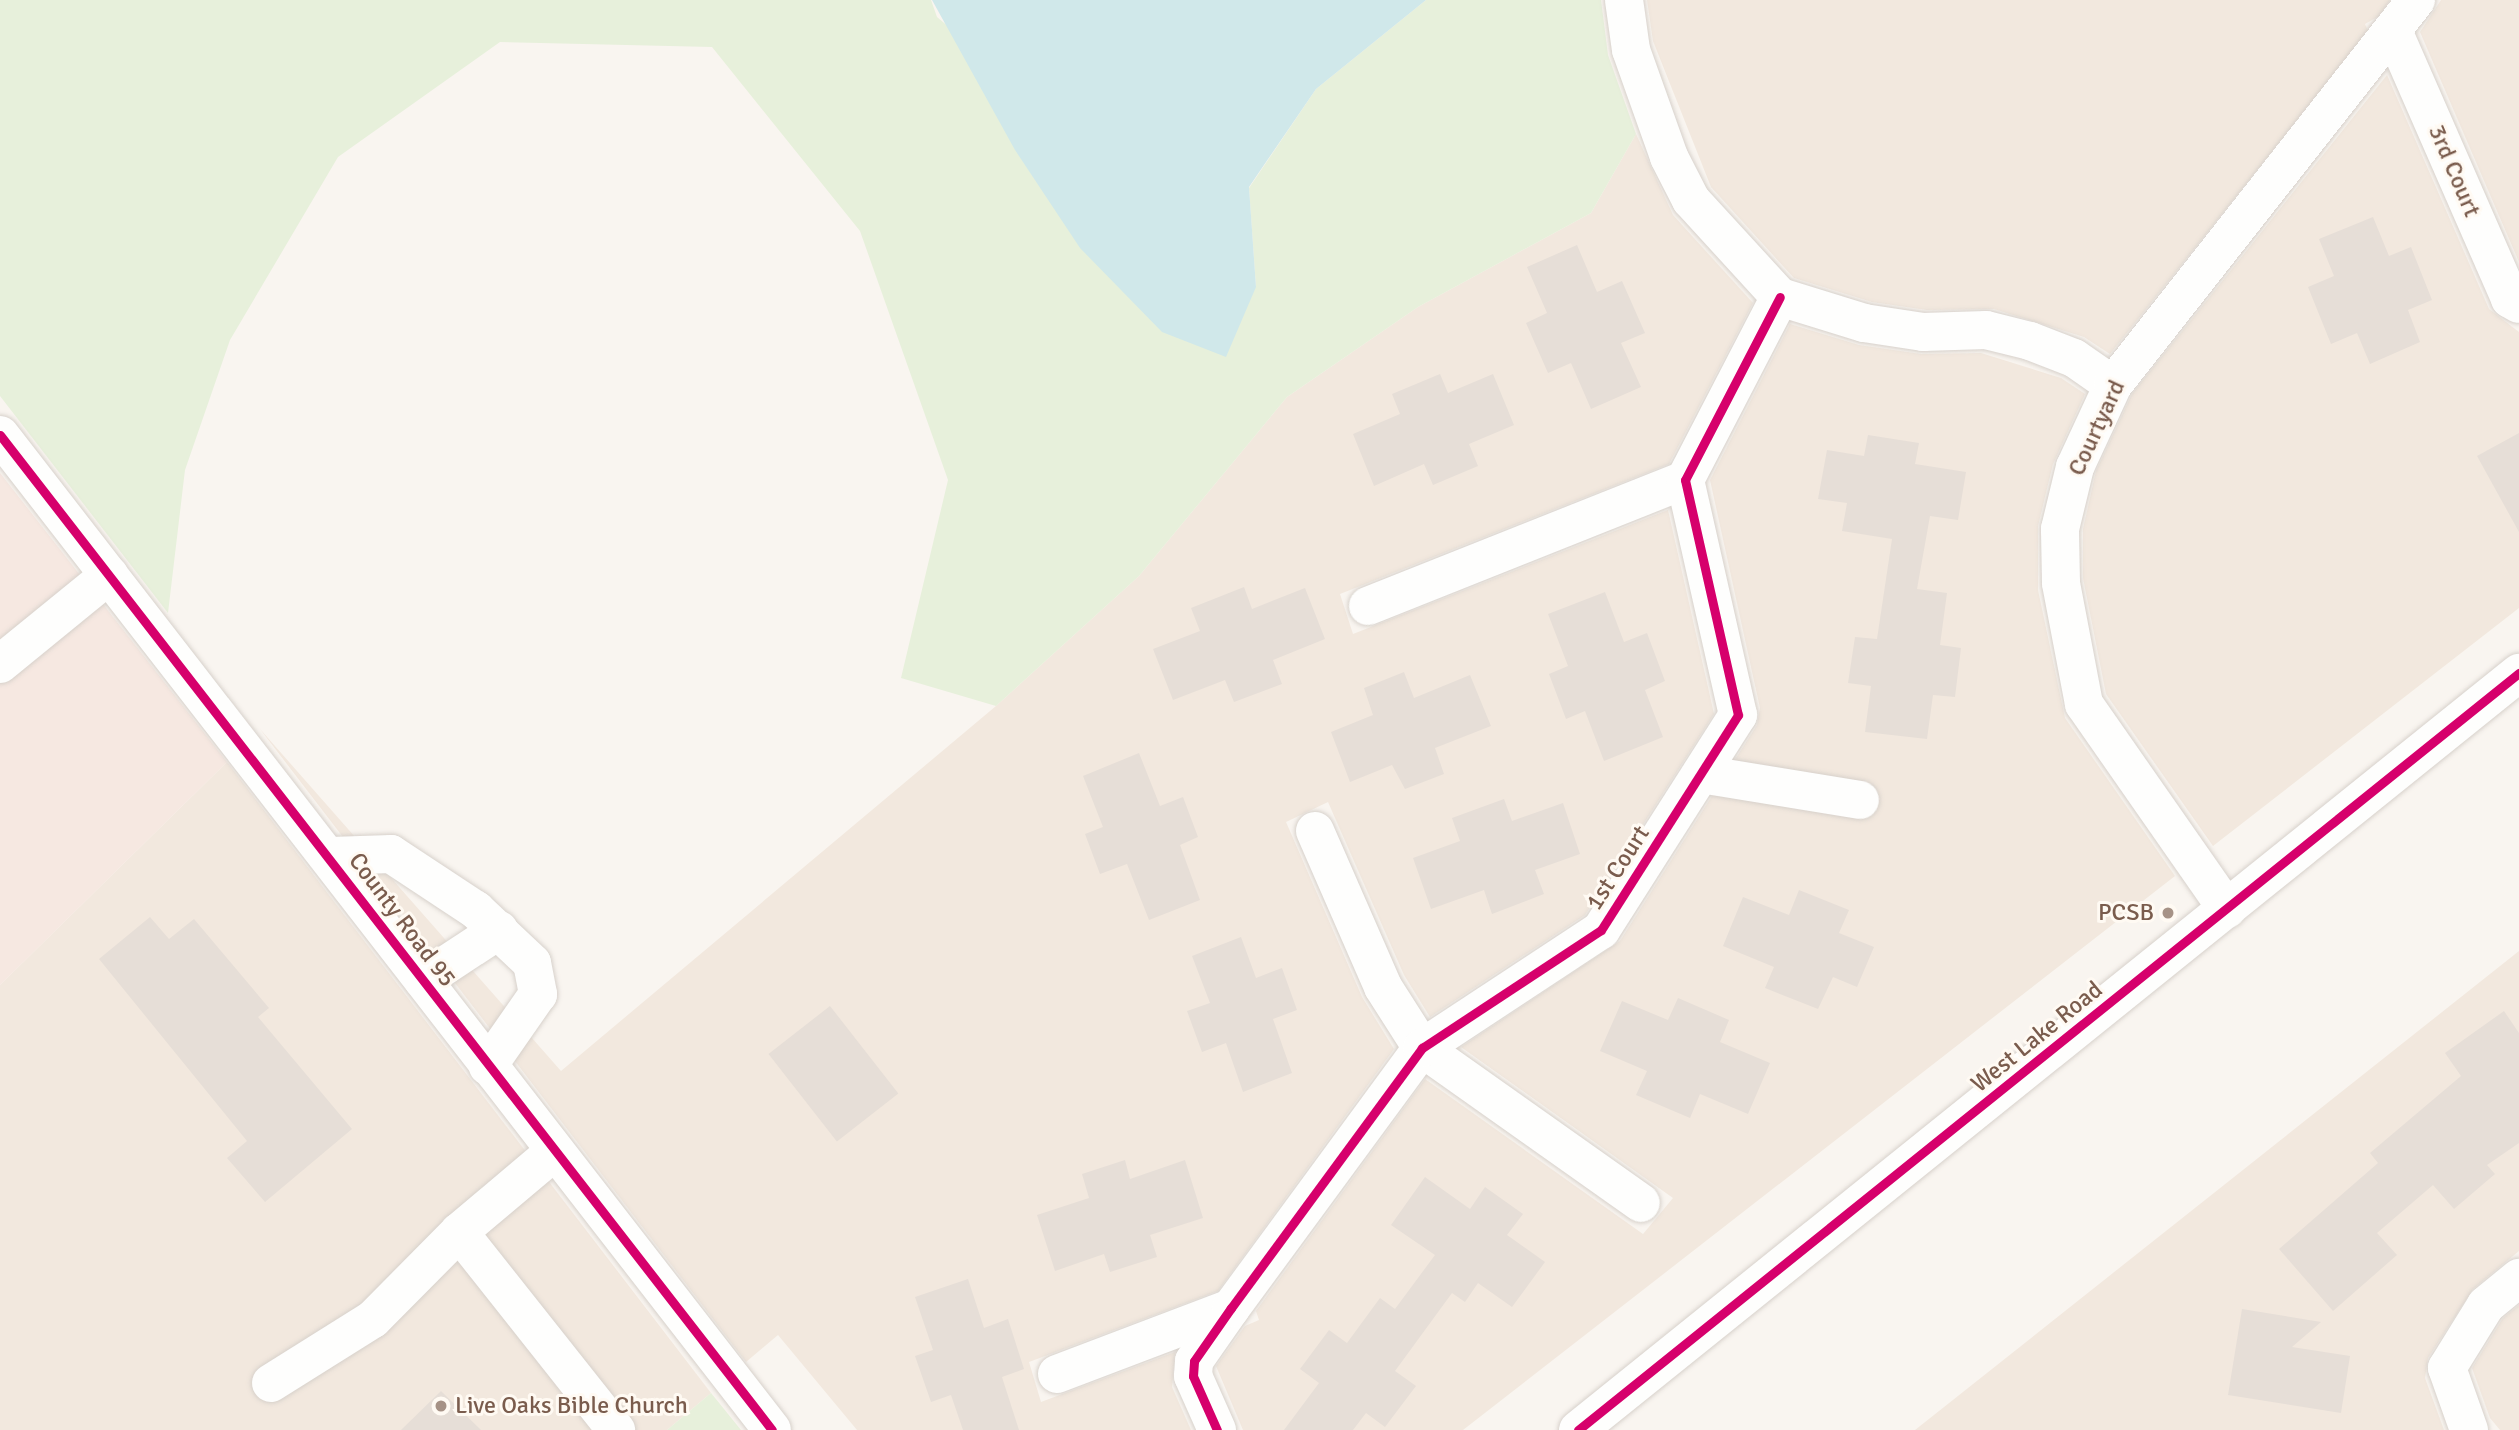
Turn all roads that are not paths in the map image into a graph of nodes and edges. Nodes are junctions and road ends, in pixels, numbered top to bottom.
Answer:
1 (1624, 0) edge
2 (2416, 0) edge
3 (2394, 33) junction
4 (1780, 297) junction
5 (2519, 304) edge
6 (2113, 385) junction
7 (0, 435) edge
8 (1685, 480) junction
9 (108, 575) junction
10 (1368, 606) dead end
11 (0, 664) edge
12 (2519, 673) edge
13 (1701, 774) junction
14 (1860, 800) dead end
15 (1315, 831) dead end
16 (331, 856) junction
17 (2228, 909) junction
18 (499, 930) junction
19 (423, 980) junction
20 (1422, 1048) junction
21 (488, 1066) junction
22 (554, 1152) junction
23 (1641, 1203) dead end
24 (459, 1232) junction
25 (2519, 1278) edge
26 (1231, 1308) junction
27 (1057, 1374) dead end
28 (271, 1383) dead end
29 (616, 1430) edge
30 (772, 1430) edge
31 (1217, 1430) edge
32 (1578, 1430) edge
33 (2469, 1430) edge

1 - 4 street
2 - 3 street, Courtyard
3 - 5 street, 3rd Court
3 - 6 street, Courtyard
4 - 6 street
4 - 8 street
6 - 17 street, Courtyard
7 - 9 street, County Road 95
8 - 10 street
8 - 13 street, 1st Court
9 - 11 street
9 - 16 street, County Road 95
12 - 17 street, West Lake Road
13 - 14 street
13 - 20 street, 1st Court
15 - 20 street
16 - 18 street
16 - 19 street, County Road 95
17 - 32 street, West Lake Road
18 - 19 street
18 - 21 street
19 - 21 street, County Road 95
20 - 23 street
20 - 26 street, 1st Court
21 - 22 street, County Road 95
22 - 24 street
22 - 30 street, County Road 95
24 - 28 street
24 - 29 street
25 - 33 street
26 - 27 street
26 - 31 street, 1st Court

